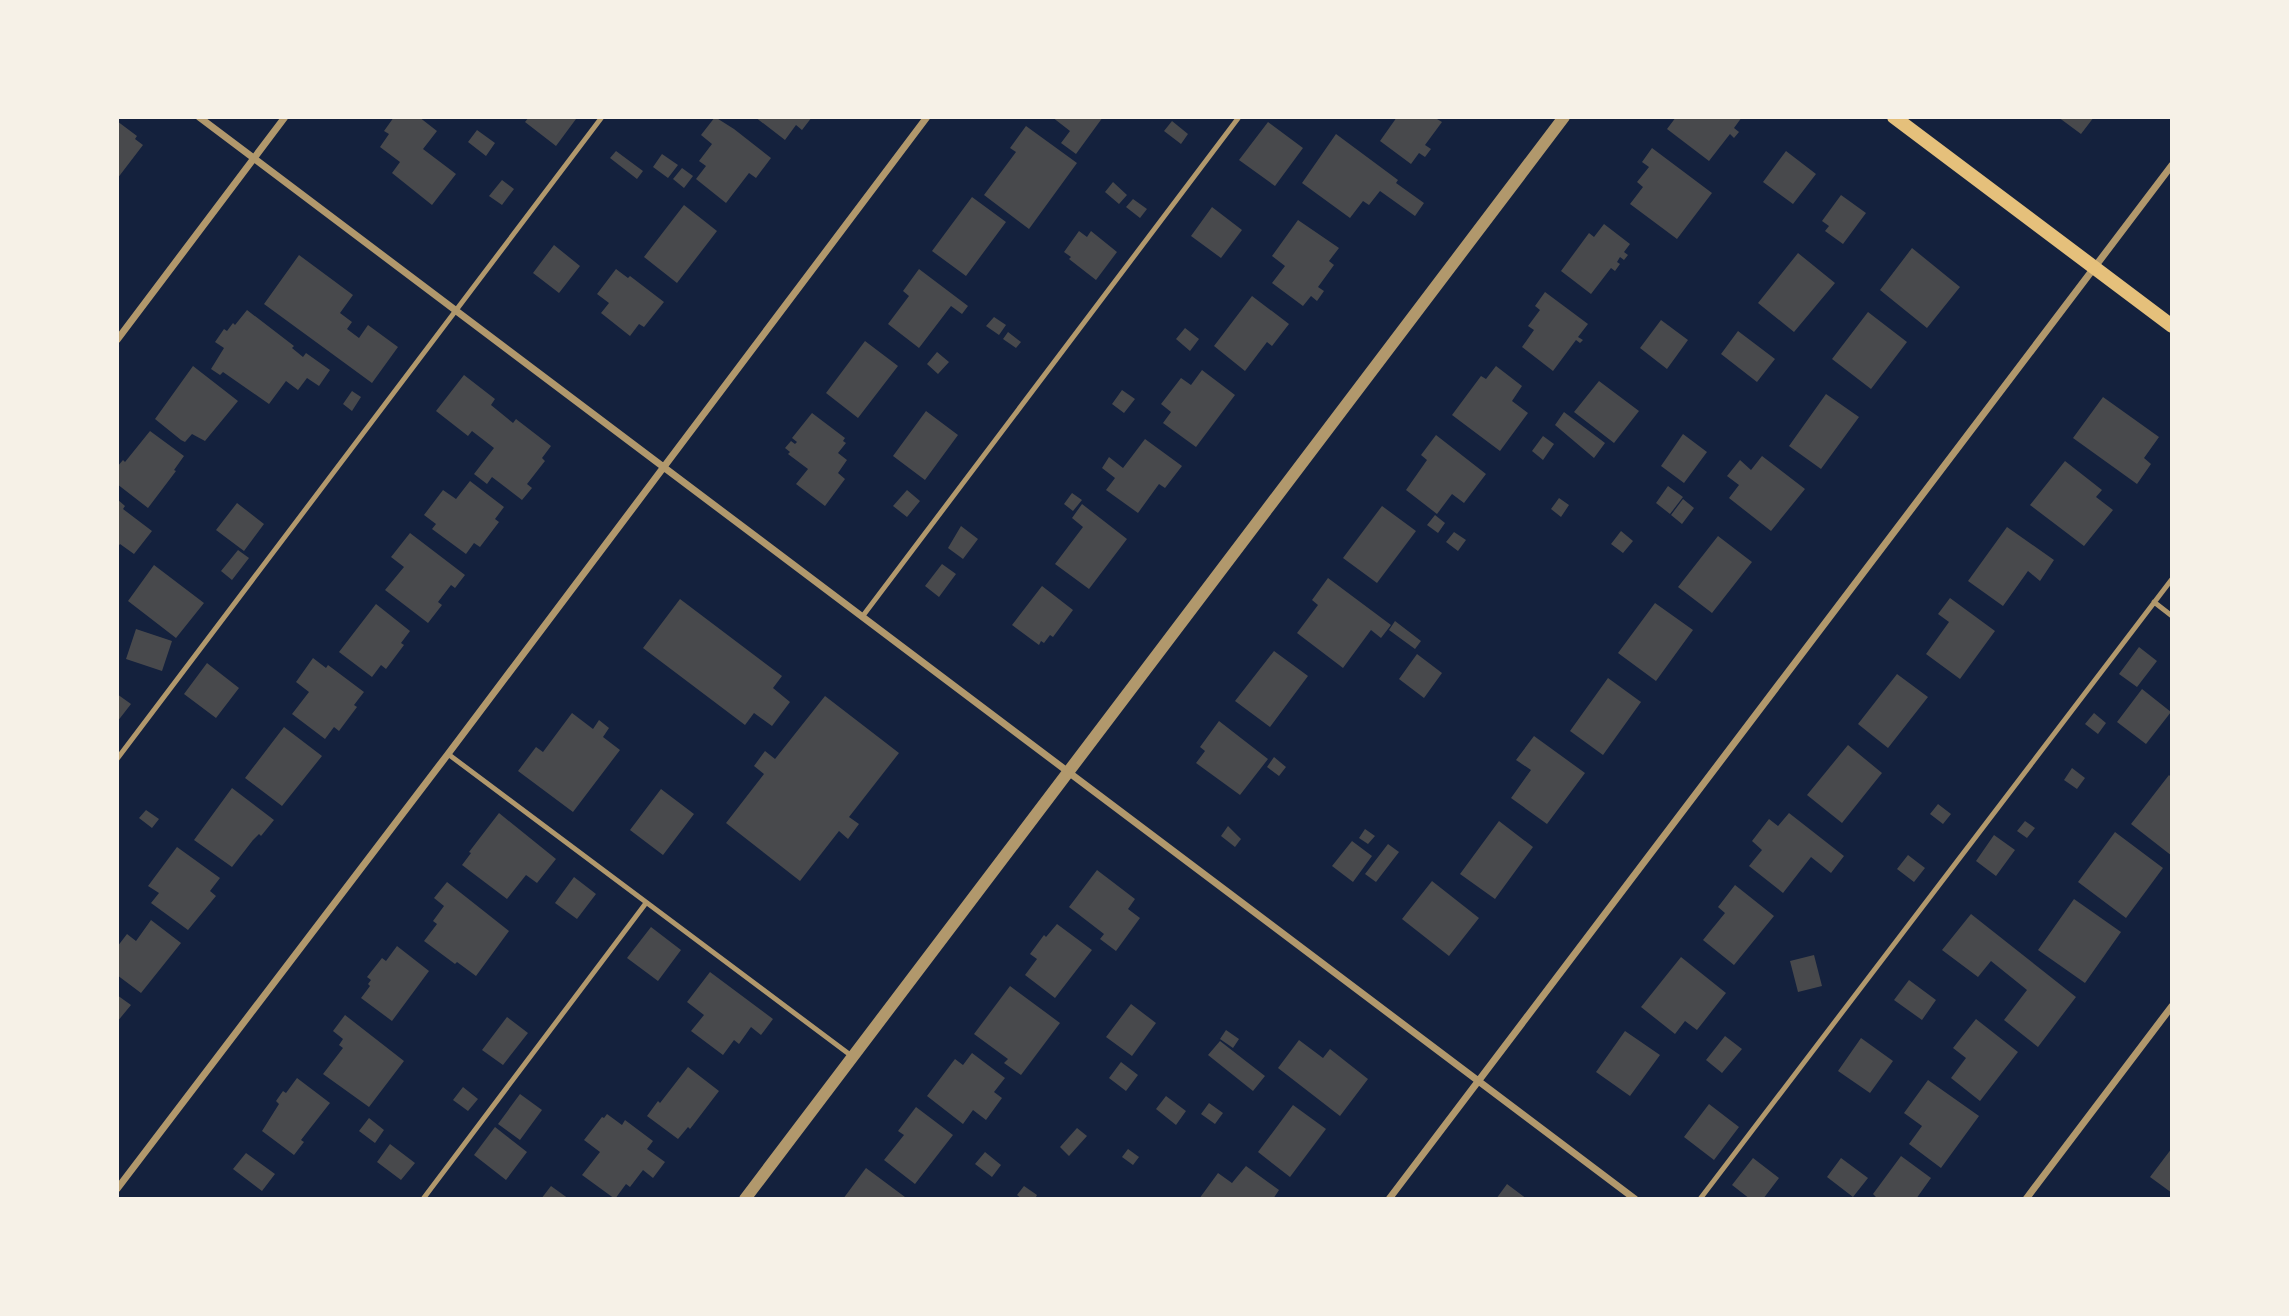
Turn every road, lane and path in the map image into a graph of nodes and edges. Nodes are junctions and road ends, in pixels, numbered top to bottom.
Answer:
1 (199, 117) edge
2 (285, 117) edge
3 (603, 117) edge
4 (927, 117) edge
5 (1238, 117) edge
6 (1564, 117) edge
7 (1894, 117) edge
8 (254, 159) junction
9 (2172, 165) edge
10 (2094, 267) junction
11 (457, 311) junction
12 (2172, 326) edge
13 (117, 340) edge
14 (664, 467) junction
15 (2172, 579) edge
16 (2154, 602) junction
17 (2172, 616) edge
18 (862, 617) junction
19 (448, 754) junction
20 (117, 759) edge
21 (1069, 772) junction
22 (646, 903) junction
23 (2172, 1006) edge
24 (853, 1057) junction
25 (1478, 1081) junction
26 (117, 1189) edge
27 (423, 1199) edge
28 (745, 1199) edge
29 (1389, 1199) edge
30 (1635, 1199) edge
31 (1700, 1199) edge
32 (2026, 1199) edge

1 - 8 street
2 - 8 street
3 - 11 lane
4 - 14 street
5 - 18 lane
6 - 21 street
7 - 10 main road
8 - 11 street
8 - 13 street
9 - 10 street
10 - 12 main road
10 - 25 street
11 - 14 street
11 - 20 lane
14 - 18 street
14 - 19 street
15 - 16 lane
16 - 17 lane
16 - 31 lane
18 - 21 street
19 - 22 lane
19 - 26 street
21 - 24 street
21 - 25 street
22 - 24 lane
22 - 27 lane
23 - 32 street
24 - 28 street
25 - 29 street
25 - 30 street

